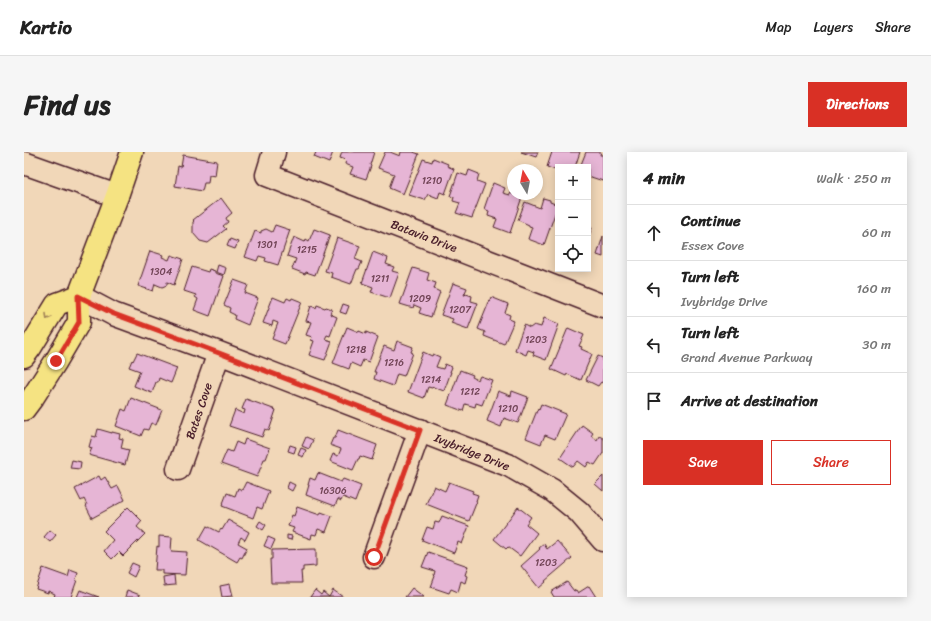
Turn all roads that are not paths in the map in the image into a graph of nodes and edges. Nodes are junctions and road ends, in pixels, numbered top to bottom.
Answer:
1 (132, 152) edge
2 (274, 152) edge
3 (24, 163) edge
4 (117, 196) junction
5 (78, 296) junction
6 (603, 306) edge
7 (219, 353) junction
8 (24, 356) edge
9 (24, 409) edge
10 (420, 430) junction
11 (178, 469) dead end
12 (603, 540) edge
13 (374, 557) dead end

1 - 4 main road
2 - 6 street, Batavia Drive
3 - 4 street
4 - 5 main road
5 - 7 street, Ivybridge Drive
5 -> 8 main road
5 - 9 main road
7 - 10 street, Ivybridge Drive
7 - 11 street, Bates Cove
10 - 12 street, Ivybridge Drive
10 - 13 street

